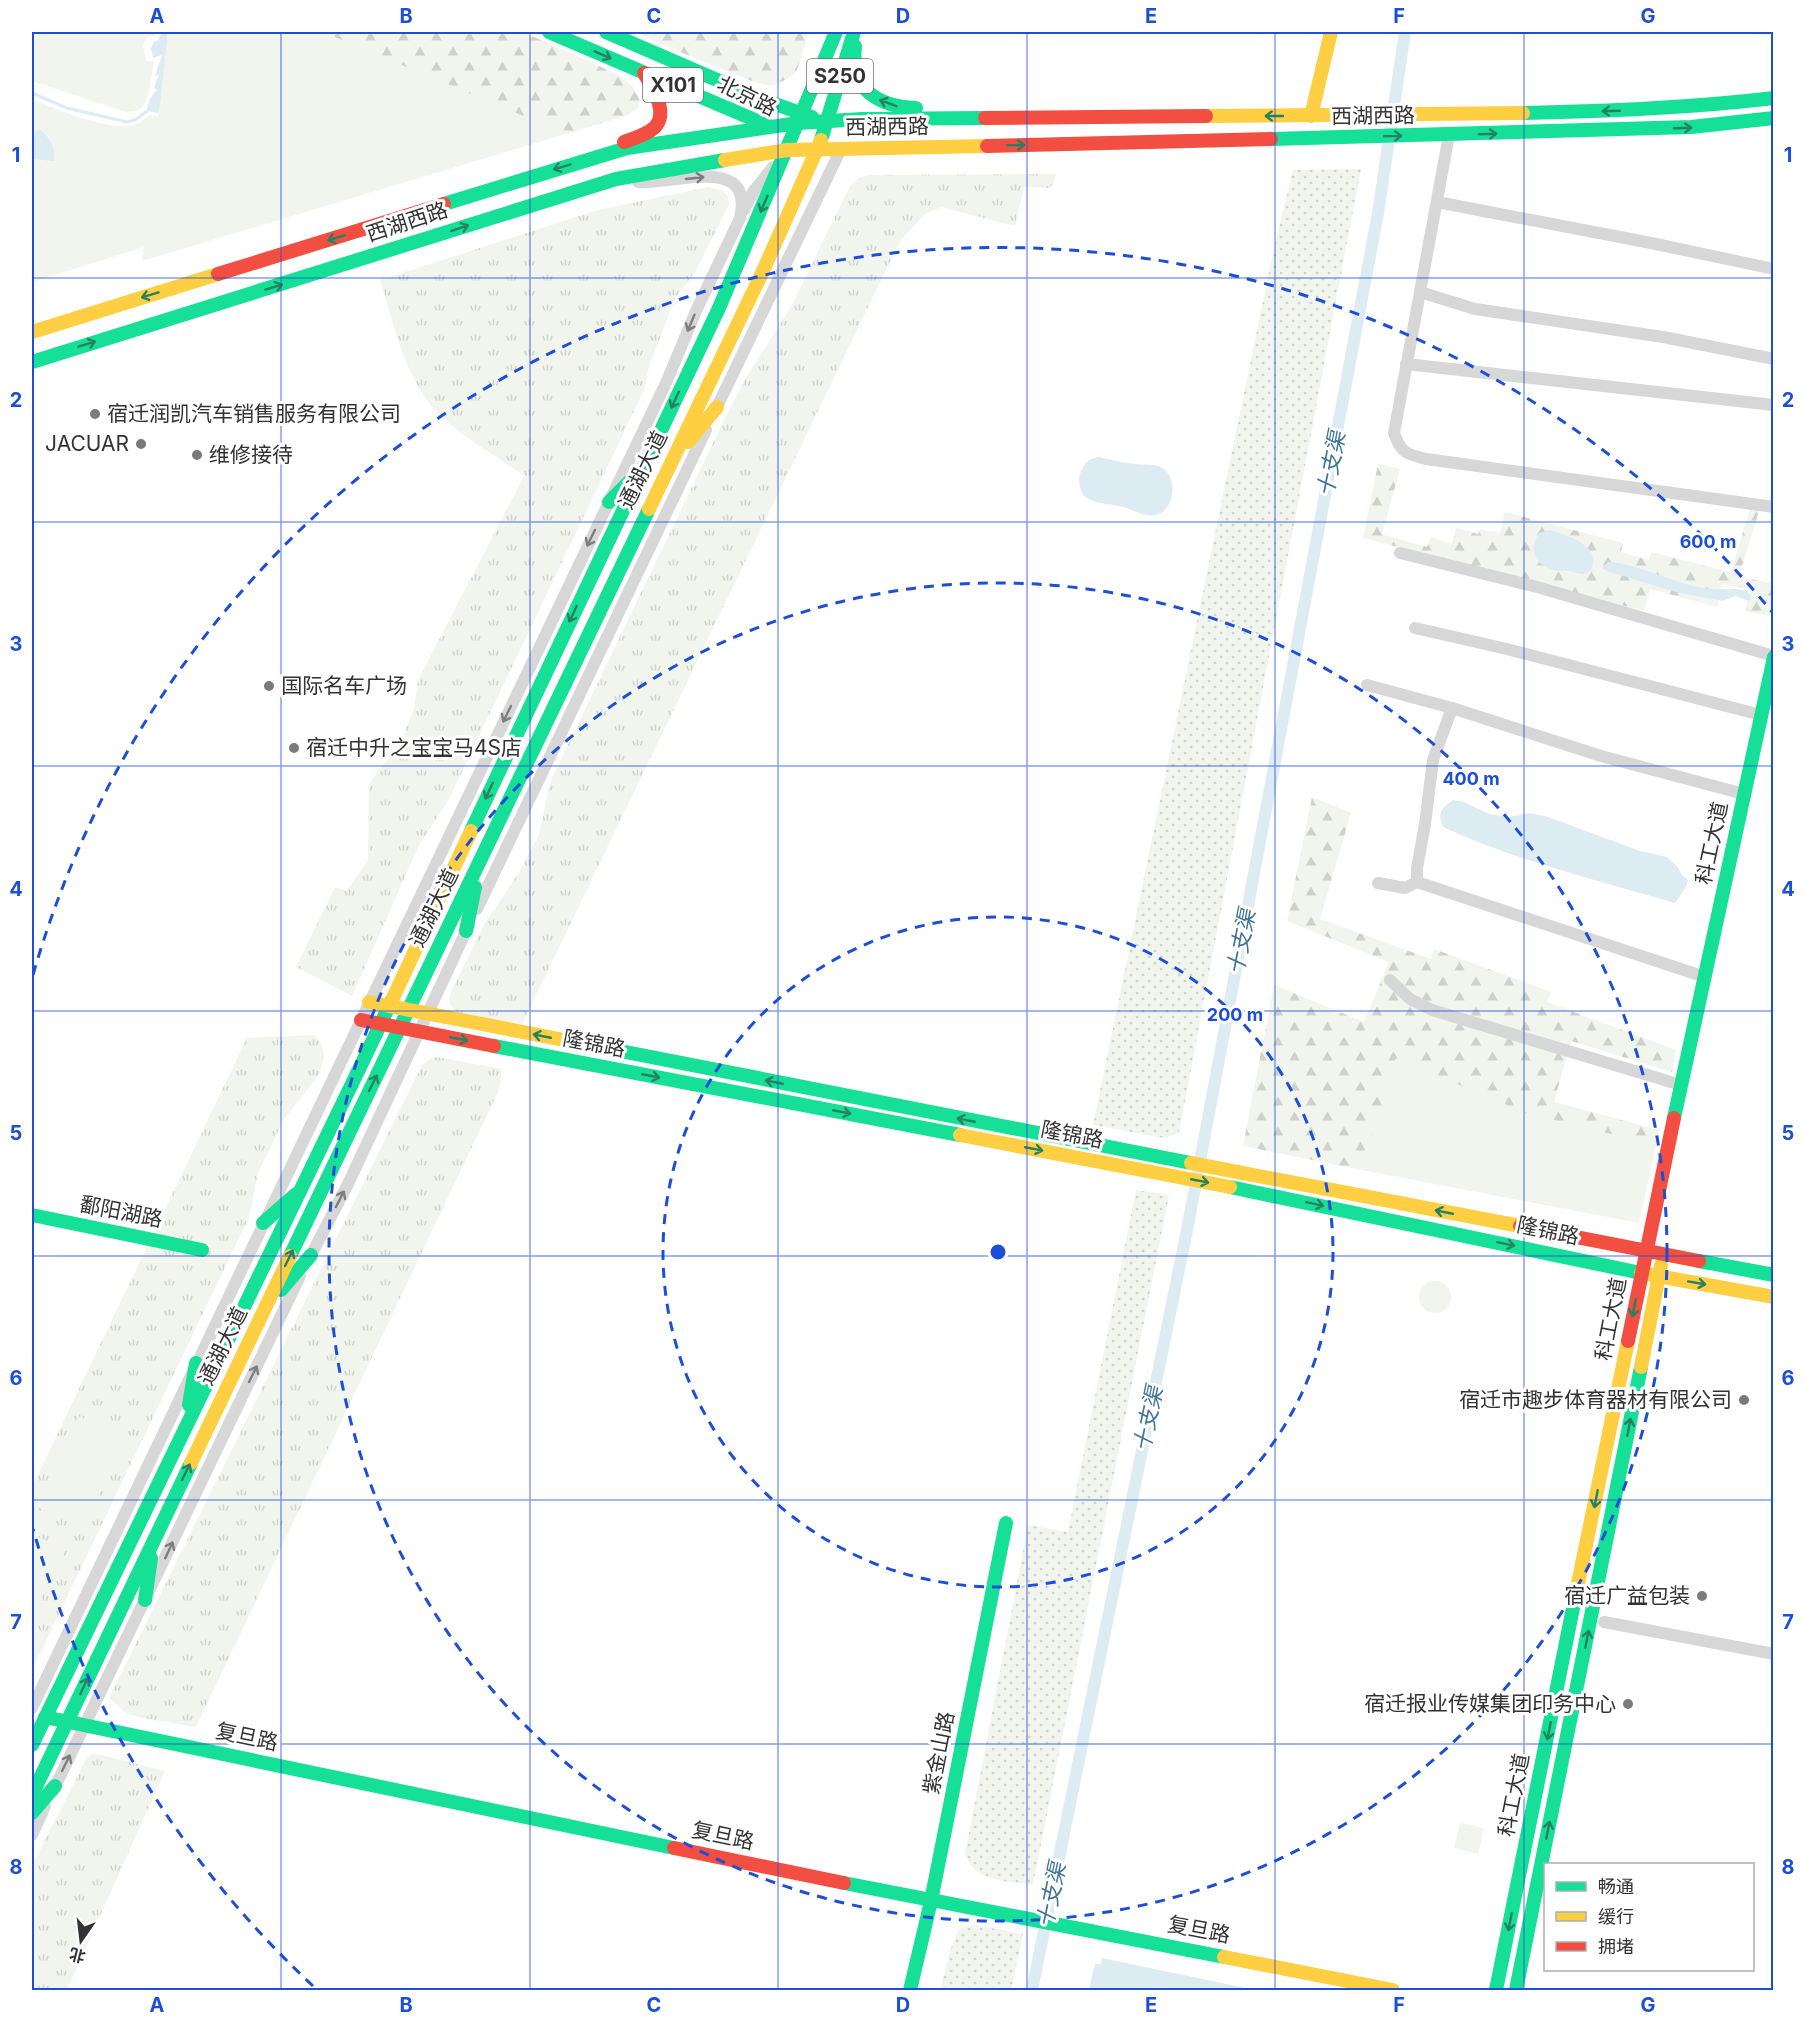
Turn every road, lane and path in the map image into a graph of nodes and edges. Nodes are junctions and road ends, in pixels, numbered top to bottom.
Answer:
1 (549, 32) edge
2 (606, 32) edge
3 (836, 32) edge
4 (855, 32) edge
5 (1331, 32) edge
6 (644, 73) junction
7 (1773, 98) edge
8 (1071, 116) junction
9 (1311, 116) junction
10 (800, 118) junction
11 (1773, 118) edge
12 (826, 121) junction
13 (770, 127) junction
14 (1449, 135) junction
15 (818, 149) junction
16 (841, 149) junction
17 (787, 150) junction
18 (592, 158) junction
19 (616, 179) junction
20 (1437, 202) junction
21 (740, 218) junction
22 (1773, 269) edge
23 (1420, 292) junction
24 (32, 332) edge
25 (1773, 359) edge
26 (32, 362) edge
27 (1407, 364) junction
28 (1773, 405) edge
29 (717, 407) junction
30 (670, 462) junction
31 (642, 469) junction
32 (609, 502) junction
33 (1773, 507) edge
34 (1400, 553) dead end
35 (1415, 628) dead end
36 (1773, 656) edge
37 (1367, 686) dead end
38 (1770, 693) edge
39 (1452, 708) junction
40 (1761, 715) junction
41 (1744, 794) junction
42 (481, 858) junction
43 (1417, 882) junction
44 (1378, 883) dead end
45 (466, 931) junction
46 (1705, 977) junction
47 (1390, 980) dead end
48 (369, 1002) junction
49 (387, 1006) junction
50 (408, 1010) junction
51 (427, 1014) junction
52 (361, 1020) junction
53 (379, 1024) junction
54 (400, 1028) junction
55 (418, 1032) junction
56 (1682, 1085) junction
57 (302, 1188) junction
58 (32, 1215) edge
59 (32, 1223) edge
60 (263, 1223) junction
61 (1646, 1250) junction
62 (1664, 1254) junction
63 (311, 1255) junction
64 (1641, 1272) junction
65 (1773, 1275) edge
66 (1659, 1276) junction
67 (1773, 1297) edge
68 (264, 1310) junction
69 (196, 1363) junction
70 (186, 1425) junction
71 (1006, 1523) dead end
72 (155, 1537) junction
73 (145, 1600) junction
74 (1604, 1622) dead end
75 (1773, 1654) edge
76 (32, 1708) edge
77 (45, 1717) junction
78 (67, 1722) junction
79 (85, 1725) junction
80 (32, 1745) edge
81 (55, 1786) junction
82 (32, 1795) edge
83 (32, 1813) edge
84 (32, 1835) edge
85 (931, 1901) junction
86 (910, 1990) edge
87 (1393, 1990) edge
88 (1496, 1990) edge
89 (1516, 1990) edge

1 -> 6 main road, 北京路 / X101
2 - 10 main road, 北京路 / X101
3 - 10 main road, 通湖大道 / S250
8 -> 4 main road
4 - 12 main road, 通湖大道 / S250
5 - 9 main road
6 - 13 main road, 北京路 / X101
6 - 18 main road
7 -> 9 main road, 西湖西路
9 -> 8 main road, 西湖西路
8 - 12 main road, 西湖西路
10 - 12 main road, 西湖西路
10 - 13 main road, 西湖西路
10 - 17 main road, 通湖大道 / S250
14 -> 11 main road, 西湖西路
12 - 15 main road, 通湖大道
13 - 17 main road, 北京路
13 - 18 main road, 西湖西路
16 -> 14 main road, 西湖西路
14 - 20 street
15 - 16 main road, 西湖西路
15 - 17 main road, 西湖西路
15 - 30 main road, 通湖大道
16 - 29 street
17 - 19 main road, 西湖西路
17 - 21 street
17 -> 31 main road, 通湖大道
18 -> 24 main road, 西湖西路
19 -> 21 street
26 -> 19 main road, 西湖西路
20 - 22 street
20 - 23 street
21 -> 32 street
23 - 25 street
23 - 27 street
27 - 28 street
27 - 33 street
29 - 30 main road
29 - 45 street
30 - 42 main road, 通湖大道
31 - 32 main road
31 -> 49 main road, 通湖大道
32 -> 48 street
34 - 36 street
35 - 40 street
36 - 38 main road, 科工大道
37 - 39 street
38 - 40 main road, 科工大道
39 - 41 street
39 - 43 street
40 - 41 main road, 科工大道
41 - 46 main road, 科工大道
42 - 45 main road
42 - 50 main road, 通湖大道
43 - 44 street
43 - 46 street
45 - 51 street
46 - 56 main road, 科工大道
47 - 56 street
48 - 49 main road, 隆锦路
48 - 52 street
49 - 50 main road, 隆锦路
49 - 53 main road, 通湖大道
50 - 51 main road, 隆锦路
50 - 54 main road, 通湖大道
51 - 55 street
61 -> 51 main road, 隆锦路
52 - 53 main road, 隆锦路
52 - 60 street
53 - 54 main road, 隆锦路
53 - 57 main road, 通湖大道
54 - 55 main road, 隆锦路
68 -> 54 main road, 通湖大道
63 -> 55 street
55 -> 64 main road, 隆锦路
56 - 61 main road, 科工大道
57 - 60 main road
57 - 70 main road, 通湖大道
58 - 59 main road, 鄱阳湖路
60 - 69 street
61 - 62 main road, 隆锦路
61 - 64 main road, 科工大道
62 - 65 main road, 隆锦路
62 - 66 main road, 科工大道
63 - 68 main road
73 -> 63 street
64 - 66 main road, 隆锦路
64 -> 88 main road, 科工大道
66 -> 67 main road, 隆锦路
89 -> 66 main road, 科工大道
72 -> 68 main road, 通湖大道
69 - 70 main road
69 - 76 street
70 - 77 main road, 通湖大道
71 - 85 main road, 紫金山路
72 - 73 main road
78 -> 72 main road, 通湖大道
73 - 79 street
74 - 75 street
77 - 78 main road, 复旦路
77 - 80 main road, 通湖大道
78 - 79 main road, 复旦路
78 - 82 main road, 通湖大道
81 -> 79 street
79 - 85 main road, 复旦路
81 - 83 main road
81 - 84 street
85 - 86 main road, 紫金山路
85 - 87 main road, 复旦路

